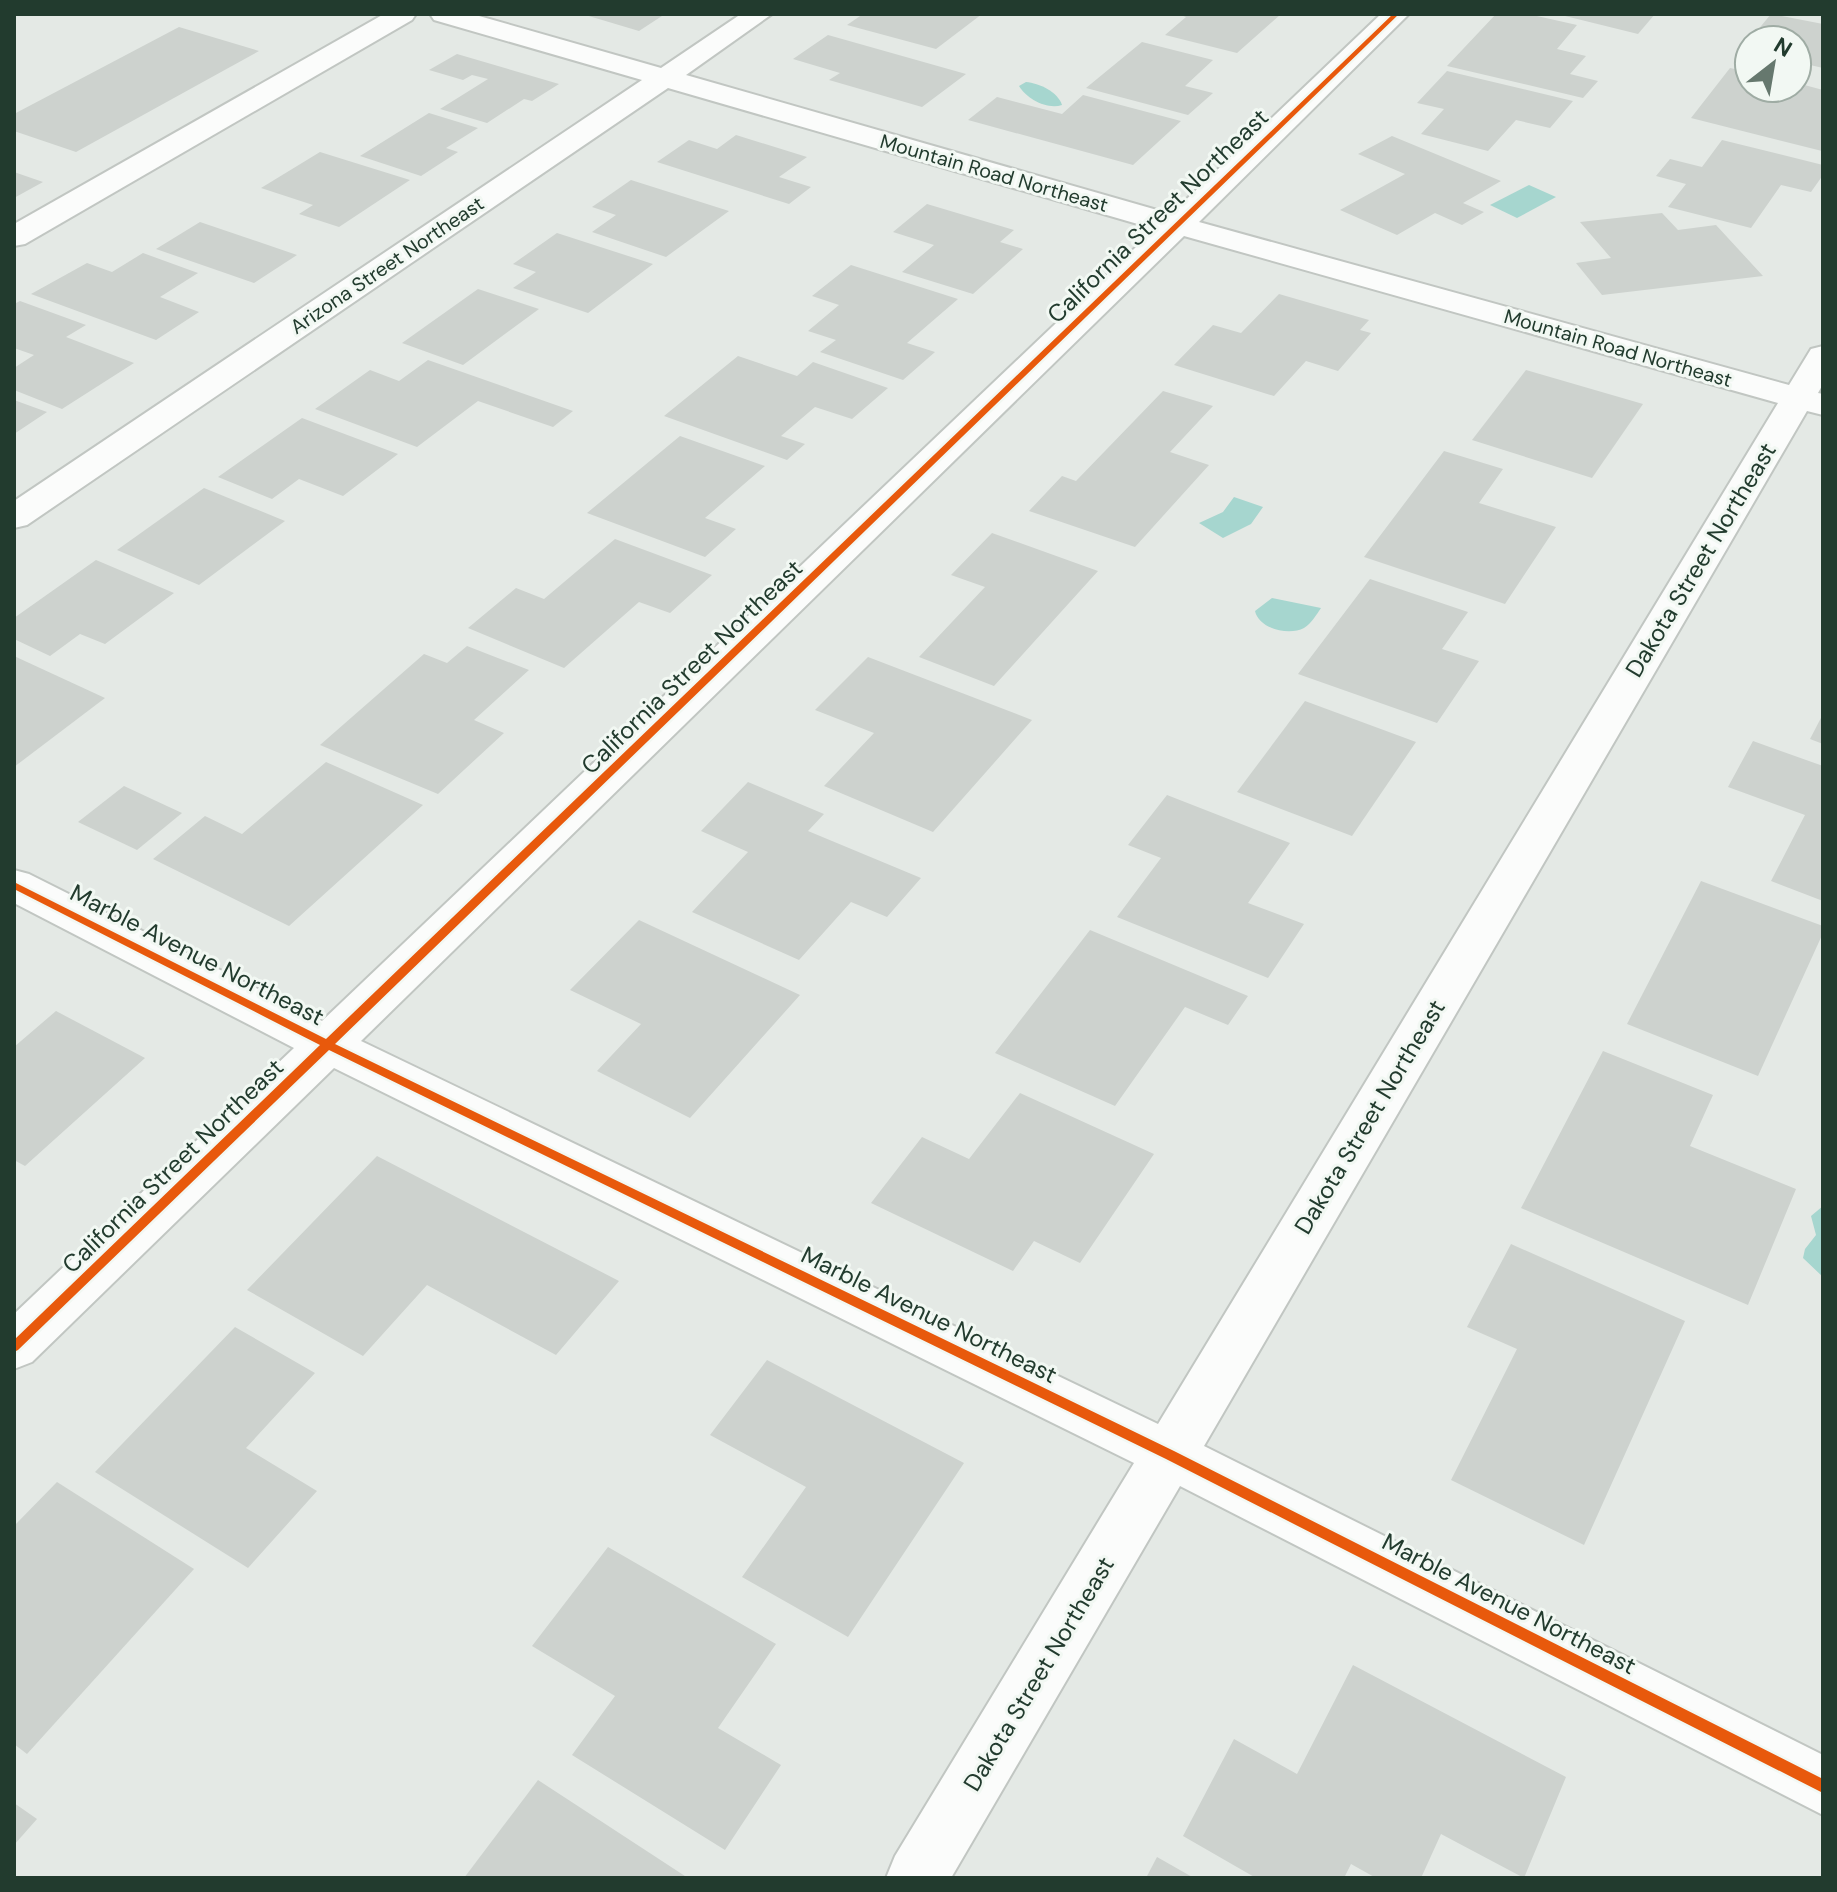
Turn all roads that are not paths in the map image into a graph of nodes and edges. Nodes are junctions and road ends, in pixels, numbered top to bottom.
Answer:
1 (403, 14) edge
2 (443, 14) edge
3 (759, 14) edge
4 (1396, 14) edge
5 (663, 79) junction
6 (1178, 225) junction
7 (14, 237) edge
8 (1823, 356) edge
9 (1810, 402) edge
10 (14, 517) edge
11 (14, 885) edge
12 (329, 1045) junction
13 (14, 1347) edge
14 (1170, 1455) junction
15 (1823, 1786) edge
16 (917, 1878) edge

1 - 7 street
2 - 5 street, Mountain Road Northeast
3 - 5 street, Arizona Street Northeast
4 - 6 street, California Street Northeast
5 - 6 street, Mountain Road Northeast
5 - 10 street, Arizona Street Northeast
6 - 9 street, Mountain Road Northeast
6 - 12 street, California Street Northeast
8 - 9 street, Dakota Street Northeast
9 - 14 street, Dakota Street Northeast
11 - 12 street, Marble Avenue Northeast
12 - 13 street, California Street Northeast
12 - 14 street, Marble Avenue Northeast
14 - 15 street, Marble Avenue Northeast
14 - 16 street, Dakota Street Northeast

